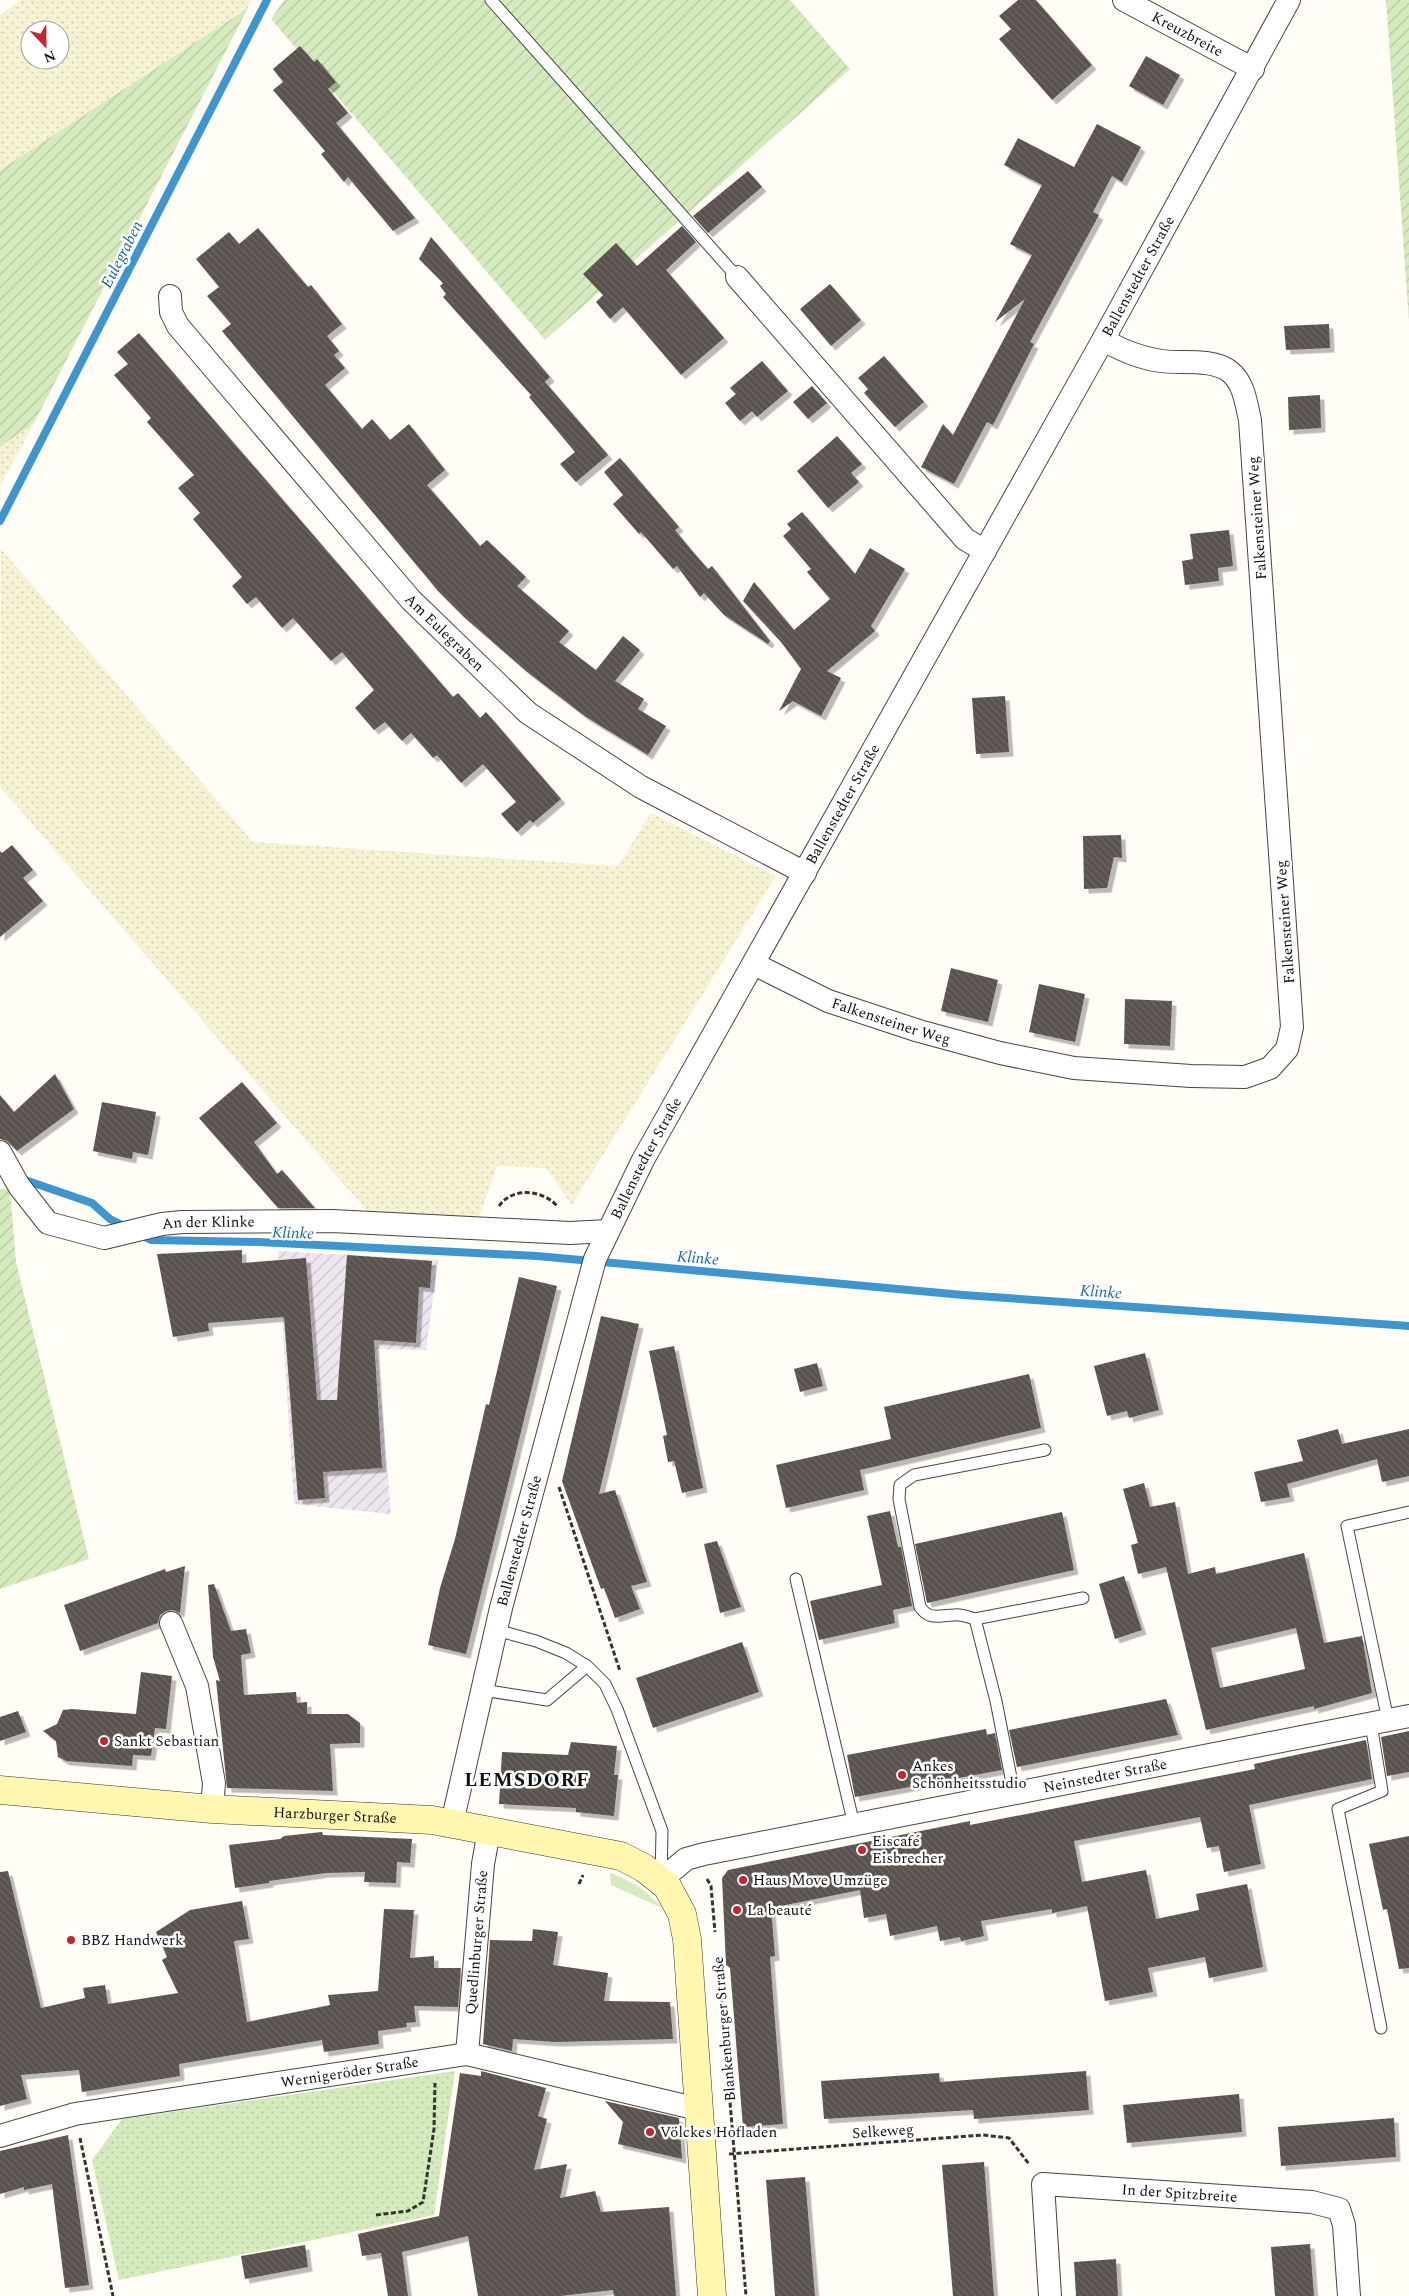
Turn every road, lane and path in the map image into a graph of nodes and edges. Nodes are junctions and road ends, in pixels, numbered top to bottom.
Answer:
1 (491, 0) edge
2 (1124, 0) edge
3 (1290, 0) edge
4 (1253, 68) junction
5 (737, 277) joint
6 (170, 296) dead end
7 (1104, 340) junction
8 (985, 551) junction
9 (805, 873) junction
10 (754, 964) junction
11 (1, 1153) edge
12 (604, 1239) junction
13 (1045, 1450) dead end
14 (539, 1468) junction
15 (1409, 1512) edge
16 (796, 1579) dead end
17 (1083, 1598) dead end
18 (975, 1619) junction
19 (171, 1624) dead end
20 (496, 1630) junction
21 (587, 1666) junction
22 (622, 1676) dead end
23 (482, 1690) junction
24 (1389, 1720) edge
25 (0, 1790) edge
26 (1014, 1793) junction
27 (212, 1809) junction
28 (452, 1823) junction
29 (854, 1825) junction
30 (489, 1831) junction
31 (693, 1856) junction
32 (661, 1880) junction
33 (716, 1935) dead end
34 (718, 1965) dead end
35 (1381, 2028) dead end
36 (467, 2054) junction
37 (436, 2057) junction
38 (698, 2109) junction
39 (75, 2114) junction
40 (0, 2136) edge
41 (736, 2153) junction
42 (701, 2156) junction
43 (1043, 2184) junction
44 (376, 2215) dead end
45 (113, 2296) edge
46 (712, 2296) edge
47 (746, 2296) edge
48 (1050, 2296) edge
49 (1349, 2296) edge

1 - 5 lane
2 - 4 street, Kreuzbreite
3 - 4 street, Ballenstedter Straße
4 - 7 street, Ballenstedter Straße
5 - 8 street
6 - 9 street, Am Eulegraben
7 - 8 street, Ballenstedter Straße
7 - 10 street, Falkensteiner Weg
8 - 9 street, Ballenstedter Straße
9 - 10 street, Ballenstedter Straße
10 - 12 street, Ballenstedter Straße
11 - 12 street, An der Klinke
12 - 14 street, Ballenstedter Straße
13 - 18 lane
14 - 20 street, Ballenstedter Straße
14 - 22 path
15 - 24 lane
16 - 29 lane
17 - 18 lane
18 - 26 lane
19 - 27 street
20 - 21 lane
20 - 23 street, Ballenstedter Straße
21 - 23 lane
21 - 32 lane
23 - 28 street, Ballenstedter Straße
24 - 26 street, Neinstedter Straße
24 - 35 lane
25 - 27 street, Harzburger Straße
26 - 29 street, Neinstedter Straße
27 - 28 street, Harzburger Straße
28 - 30 street, Harzburger Straße
29 - 31 street, Neinstedter Straße
30 - 32 street, Harzburger Straße
30 - 36 street, Quedlinburger Straße
31 - 32 street, Neinstedter Straße
31 - 33 path, Blankenburger Straße
32 - 38 street, Blankenburger Straße
34 - 41 path, Blankenburger Straße
36 - 37 street, Wernigeröder Straße
36 - 38 street, Wernigeröder Straße
37 - 39 street, Wernigeröder Straße
37 - 44 path
38 - 42 street, Blankenburger Straße
39 - 40 street, Wernigeröder Straße
39 - 45 path
41 - 42 path, Selkeweg
41 - 43 path, Selkeweg
41 - 47 path, Blankenburger Straße
42 - 46 street, Blankenburger Straße
43 - 48 street
43 - 49 street, In der Spitzbreite

